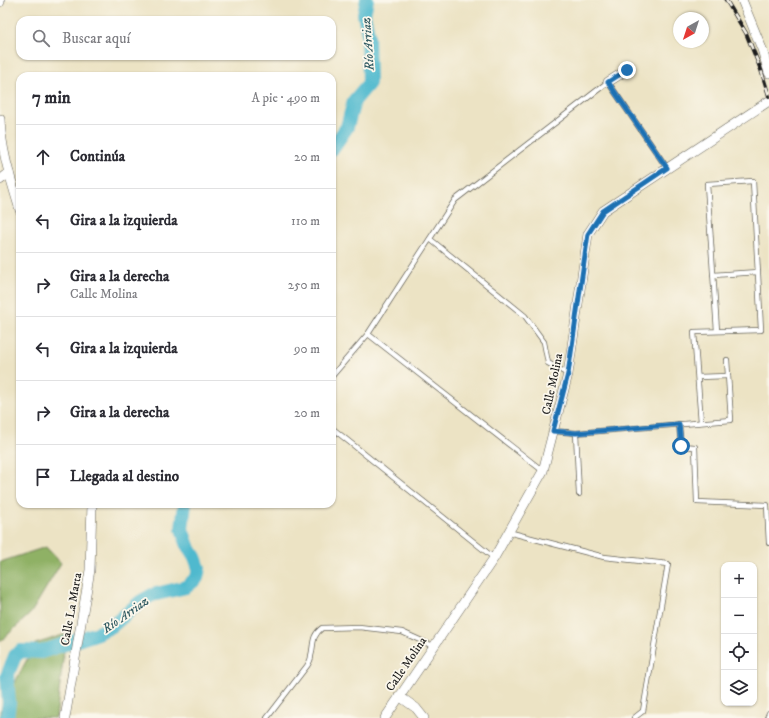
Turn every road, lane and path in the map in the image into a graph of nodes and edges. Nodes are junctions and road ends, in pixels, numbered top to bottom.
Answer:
1 (742, 0) edge
2 (627, 70) dead end
3 (769, 73) edge
4 (608, 82) junction
5 (769, 101) edge
6 (0, 119) edge
7 (667, 168) junction
8 (9, 173) junction
9 (0, 180) edge
10 (16, 197) edge
11 (430, 239) junction
12 (758, 272) junction
13 (713, 275) junction
14 (717, 331) junction
15 (368, 334) junction
16 (727, 360) dead end
17 (336, 371) edge
18 (568, 374) junction
19 (728, 376) junction
20 (698, 377) junction
21 (700, 422) junction
22 (679, 424) junction
23 (336, 431) edge
24 (553, 431) junction
25 (576, 433) junction
26 (543, 471) junction
27 (579, 494) dead end
28 (92, 508) edge
29 (508, 532) junction
30 (769, 543) edge
31 (494, 558) junction
32 (433, 646) junction
33 (399, 696) junction
34 (769, 713) edge
35 (65, 718) edge
36 (267, 718) edge
37 (384, 718) edge
38 (424, 718) edge
39 (634, 718) edge
40 (767, 718) edge

1 - 3 street
2 - 4 street
4 - 7 lane
4 - 11 lane
5 - 7 street, Calle Molina
6 - 8 street
7 - 18 street, Calle Molina
8 - 9 street
8 - 10 street
11 - 15 lane
11 - 18 lane
12 - 13 lane
12 - 13 lane
12 - 14 lane
13 - 14 lane
14 - 20 lane
15 - 17 lane
15 - 26 lane
16 - 19 lane
18 - 24 street, Calle Molina
19 - 20 lane
19 - 21 lane
20 - 21 lane
21 - 22 lane
22 - 25 lane
22 - 30 lane
23 - 31 lane
24 - 25 lane
24 - 26 street, Calle Molina
25 - 27 lane
26 - 29 street, Calle Molina
28 - 35 street, Calle La Marta
29 - 31 street, Calle Molina
29 - 39 lane
31 - 32 street, Calle Molina
32 - 33 street, Calle Molina
32 - 36 lane
33 - 37 street, Calle Molina
33 - 38 street
34 - 40 lane

